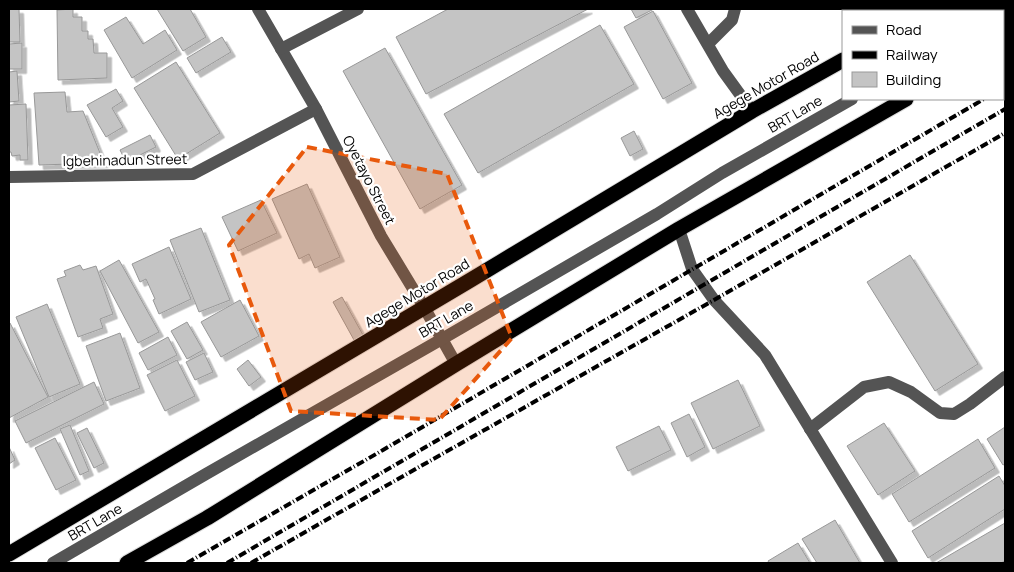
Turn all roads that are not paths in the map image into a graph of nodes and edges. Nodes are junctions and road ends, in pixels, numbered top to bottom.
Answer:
1 (258, 9) edge
2 (358, 9) edge
3 (687, 9) edge
4 (735, 9) edge
5 (708, 44) junction
6 (281, 49) junction
7 (842, 61) edge
8 (850, 100) edge
9 (904, 100) edge
10 (316, 109) junction
11 (752, 111) junction
12 (9, 177) edge
13 (679, 229) junction
14 (424, 307) junction
15 (442, 339) junction
16 (456, 364) junction
17 (1005, 377) edge
18 (810, 429) junction
19 (9, 554) edge
20 (53, 563) edge
21 (127, 563) edge
22 (892, 563) edge

1 - 6 street, Oyetayo Street
2 - 6 street
3 - 5 street
4 - 5 street
5 - 11 street
6 - 10 street, Oyetayo Street
7 - 11 highway, Agege Motor Road
8 - 15 street, BRT Lane
9 - 13 highway
10 - 12 street, Igbehinadun Street
10 - 14 street, Oyetayo Street
11 - 14 highway, Agege Motor Road
13 - 16 highway
13 - 18 street
14 - 15 street, Oyetayo Street
14 - 19 highway, Agege Motor Road
15 - 16 street, Oyetayo Street
15 - 20 street, BRT Lane
16 - 21 highway
17 - 18 street
18 - 22 street

